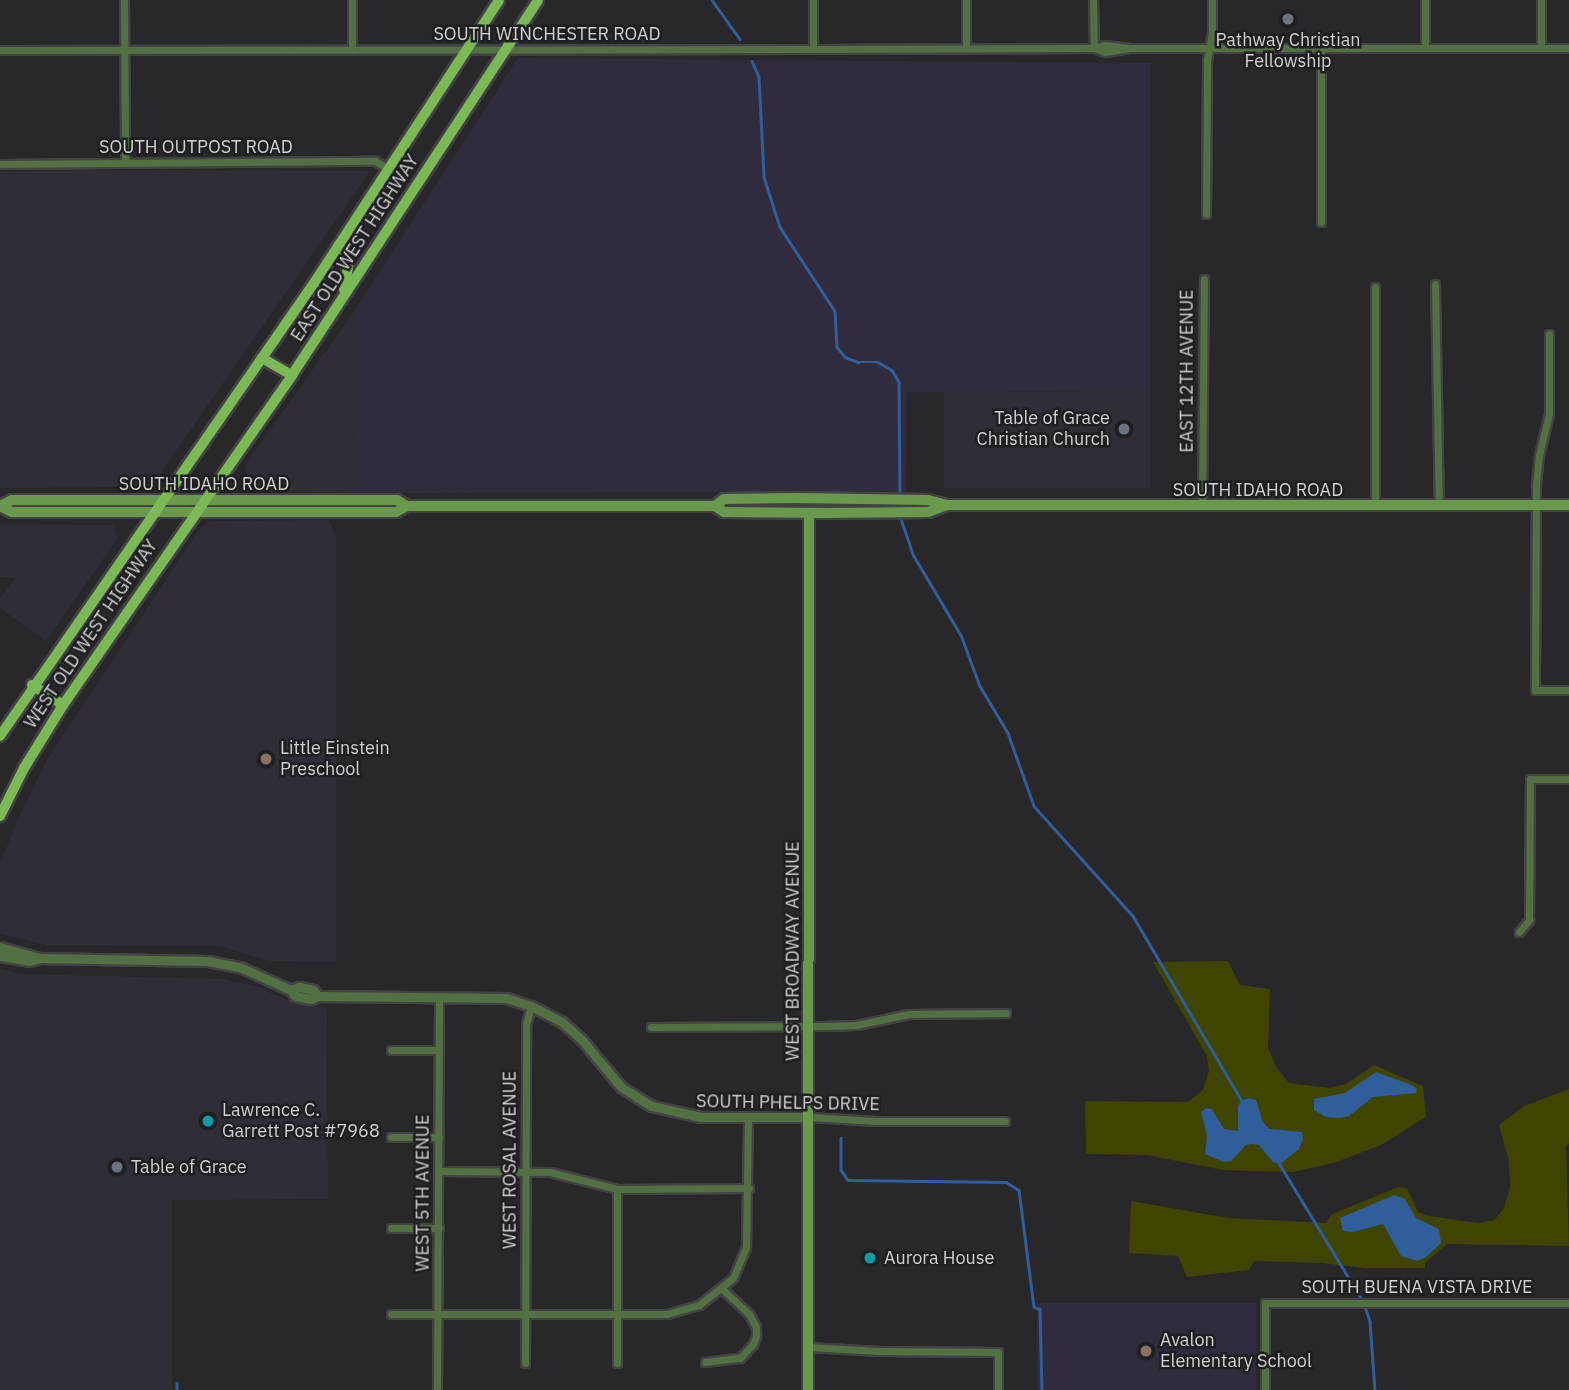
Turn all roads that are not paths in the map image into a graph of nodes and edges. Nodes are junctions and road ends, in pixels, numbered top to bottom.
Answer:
1 (124, 0) edge
2 (352, 0) edge
3 (499, 0) edge
4 (538, 0) edge
5 (813, 0) edge
6 (966, 0) edge
7 (1093, 0) edge
8 (1212, 0) edge
9 (1425, 0) edge
10 (1541, 0) edge
11 (506, 48) junction
12 (966, 48) junction
13 (1094, 48) junction
14 (1210, 48) junction
15 (1321, 48) junction
16 (1425, 48) junction
17 (1541, 48) junction
18 (1569, 48) edge
19 (466, 49) junction
20 (813, 49) junction
21 (0, 50) edge
22 (124, 50) junction
23 (352, 50) junction
24 (125, 163) junction
25 (0, 164) edge
26 (389, 169) junction
27 (1206, 214) dead end
28 (1321, 222) dead end
29 (338, 246) junction
30 (1204, 279) dead end
31 (1436, 284) dead end
32 (1375, 287) dead end
33 (335, 312) junction
34 (1549, 334) dead end
35 (262, 358) junction
36 (292, 376) junction
37 (162, 500) junction
38 (204, 500) junction
39 (947, 505) junction
40 (1202, 505) junction
41 (1375, 505) junction
42 (1439, 505) junction
43 (1536, 505) junction
44 (1569, 505) edge
45 (0, 506) edge
46 (408, 506) junction
47 (716, 506) junction
48 (153, 512) junction
49 (195, 512) junction
50 (809, 513) junction
51 (33, 685) junction
52 (1569, 690) edge
53 (63, 705) junction
54 (0, 736) edge
55 (1569, 779) edge
56 (0, 816) edge
57 (1519, 932) dead end
58 (0, 947) edge
59 (0, 956) edge
60 (39, 958) junction
61 (439, 997) junction
62 (531, 1006) junction
63 (1006, 1013) dead end
64 (651, 1027) dead end
65 (809, 1027) junction
66 (391, 1050) dead end
67 (439, 1050) junction
68 (748, 1117) junction
69 (809, 1117) junction
70 (1005, 1121) dead end
71 (391, 1136) dead end
72 (439, 1136) junction
73 (439, 1171) junction
74 (526, 1171) junction
75 (749, 1188) junction
76 (617, 1189) junction
77 (391, 1228) dead end
78 (439, 1228) junction
79 (722, 1289) junction
80 (1569, 1303) edge
81 (391, 1314) dead end
82 (526, 1314) junction
83 (617, 1314) junction
84 (439, 1315) junction
85 (808, 1347) junction
86 (705, 1362) dead end
87 (525, 1363) dead end
88 (617, 1363) dead end
89 (437, 1390) edge
90 (808, 1390) edge
91 (998, 1390) edge
92 (1265, 1390) edge

1 - 22 street
2 - 23 street
3 - 19 main road, EAST OLD WEST HIGHWAY
4 - 11 main road, EAST OLD WEST HIGHWAY
5 - 20 street
6 - 12 street
7 - 13 street
8 - 14 street
9 - 16 street
10 - 17 street
11 - 19 street, SOUTH WINCHESTER ROAD
11 - 20 street, SOUTH WINCHESTER ROAD
11 - 33 main road, EAST OLD WEST HIGHWAY
12 - 13 street, SOUTH WINCHESTER ROAD
12 - 20 street, SOUTH WINCHESTER ROAD
13 - 14 street, SOUTH WINCHESTER ROAD
14 - 15 street, SOUTH WINCHESTER ROAD
14 - 27 street
15 - 16 street, SOUTH WINCHESTER ROAD
15 - 28 street
16 - 17 street, SOUTH WINCHESTER ROAD
17 - 18 street, SOUTH WINCHESTER ROAD
19 - 23 street, SOUTH WINCHESTER ROAD
19 - 26 main road, EAST OLD WEST HIGHWAY
21 - 22 street, SOUTH WINCHESTER ROAD
22 - 23 street, SOUTH WINCHESTER ROAD
22 - 24 street
24 - 25 street, SOUTH OUTPOST ROAD
24 - 26 street, SOUTH OUTPOST ROAD
26 - 29 main road, EAST OLD WEST HIGHWAY
29 - 33 main road
29 - 35 main road, EAST OLD WEST HIGHWAY
30 - 40 street, EAST 12TH AVENUE
31 - 42 street
32 - 41 street
33 - 36 main road, EAST OLD WEST HIGHWAY
34 - 43 street
35 - 36 main road
35 - 37 main road, EAST OLD WEST HIGHWAY
36 - 38 main road, EAST OLD WEST HIGHWAY
37 - 38 main road, SOUTH IDAHO ROAD
37 - 45 main road, SOUTH IDAHO ROAD
37 - 48 main road, WEST OLD WEST HIGHWAY
38 - 46 main road, SOUTH IDAHO ROAD
38 - 49 main road, EAST OLD WEST HIGHWAY
39 - 40 main road, SOUTH IDAHO ROAD
39 - 47 main road, SOUTH IDAHO ROAD
39 - 50 main road, SOUTH IDAHO ROAD
40 - 41 main road, SOUTH IDAHO ROAD
41 - 42 main road, SOUTH IDAHO ROAD
42 - 43 main road, SOUTH IDAHO ROAD
43 - 44 main road, SOUTH IDAHO ROAD
43 - 52 street
45 - 48 main road, SOUTH IDAHO ROAD
46 - 47 main road, SOUTH IDAHO ROAD
46 - 49 main road, SOUTH IDAHO ROAD
47 - 50 main road, SOUTH IDAHO ROAD
48 - 49 main road, SOUTH IDAHO ROAD
48 - 51 main road, WEST OLD WEST HIGHWAY
49 - 53 main road, WEST OLD WEST HIGHWAY
50 - 65 main road, WEST BROADWAY AVENUE
51 - 53 main road
51 - 54 main road, WEST OLD WEST HIGHWAY
53 - 56 main road, WEST OLD WEST HIGHWAY
55 - 57 street
58 - 60 street, SOUTH PHELPS DRIVE
59 - 60 street, SOUTH PHELPS DRIVE
60 - 61 street, SOUTH PHELPS DRIVE
61 - 62 street, SOUTH PHELPS DRIVE
61 - 67 street, WEST 5TH AVENUE
62 - 68 street, SOUTH PHELPS DRIVE
62 - 74 street, WEST ROSAL AVENUE
63 - 65 street
64 - 65 street
65 - 69 main road, WEST BROADWAY AVENUE
66 - 67 street
67 - 72 street, WEST 5TH AVENUE
68 - 69 street, SOUTH PHELPS DRIVE
68 - 75 street
69 - 70 street, SOUTH PHELPS DRIVE
69 - 85 main road, WEST BROADWAY AVENUE
71 - 72 street
72 - 73 street, WEST 5TH AVENUE
73 - 74 street
73 - 78 street, WEST 5TH AVENUE
74 - 76 street
74 - 82 street, WEST ROSAL AVENUE
75 - 76 street
75 - 79 street
76 - 83 street
77 - 78 street
78 - 84 street, WEST 5TH AVENUE
79 - 83 street
79 - 86 street
80 - 92 street, SOUTH BUENA VISTA DRIVE
81 - 84 street
82 - 83 street
82 - 84 street
82 - 87 street, WEST ROSAL AVENUE
83 - 88 street
84 - 89 street, WEST 5TH AVENUE
85 - 90 main road, WEST BROADWAY AVENUE
85 - 91 street

